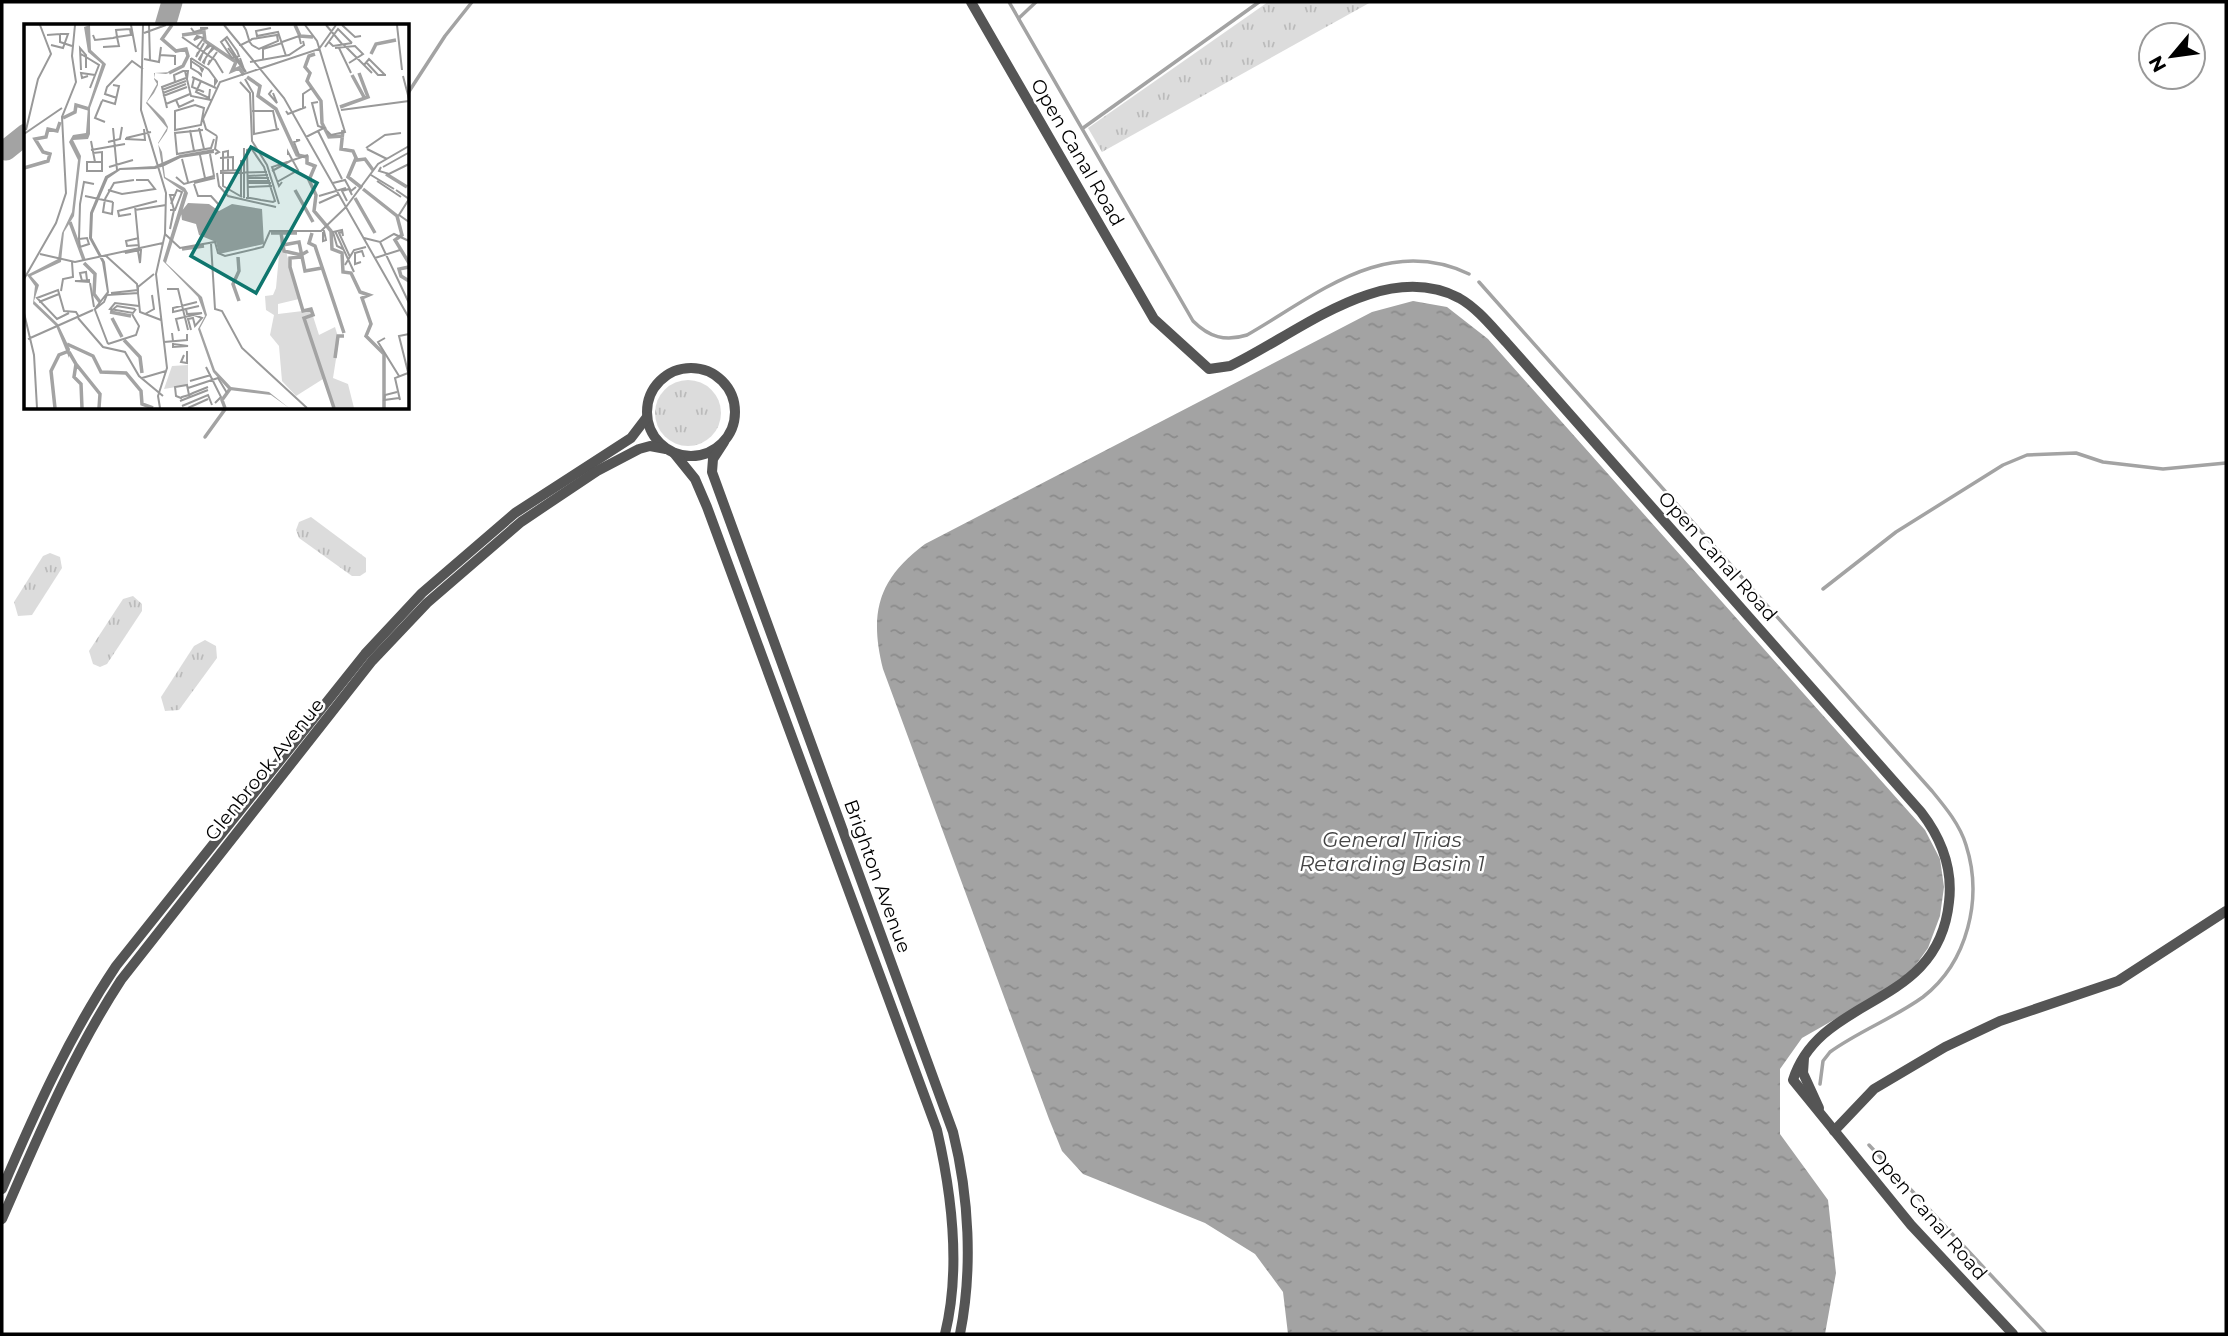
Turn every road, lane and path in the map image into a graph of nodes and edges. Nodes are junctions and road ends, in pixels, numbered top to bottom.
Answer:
1 (971, 2) edge
2 (647, 417) junction
3 (724, 442) junction
4 (670, 451) junction
5 (2226, 911) edge
6 (1834, 1131) junction
7 (2, 1189) edge
8 (2, 1219) edge
9 (946, 1334) edge
10 (960, 1334) edge
11 (2013, 1334) edge

1 - 6 street, Open Canal Road
2 - 3 street
2 - 4 street
2 - 7 street, Glenbrook Avenue
3 - 4 street
3 - 10 street, Brighton Avenue
4 - 8 street, Glenbrook Avenue
4 - 9 street, Brighton Avenue
5 - 6 street
6 - 11 street, Open Canal Road

